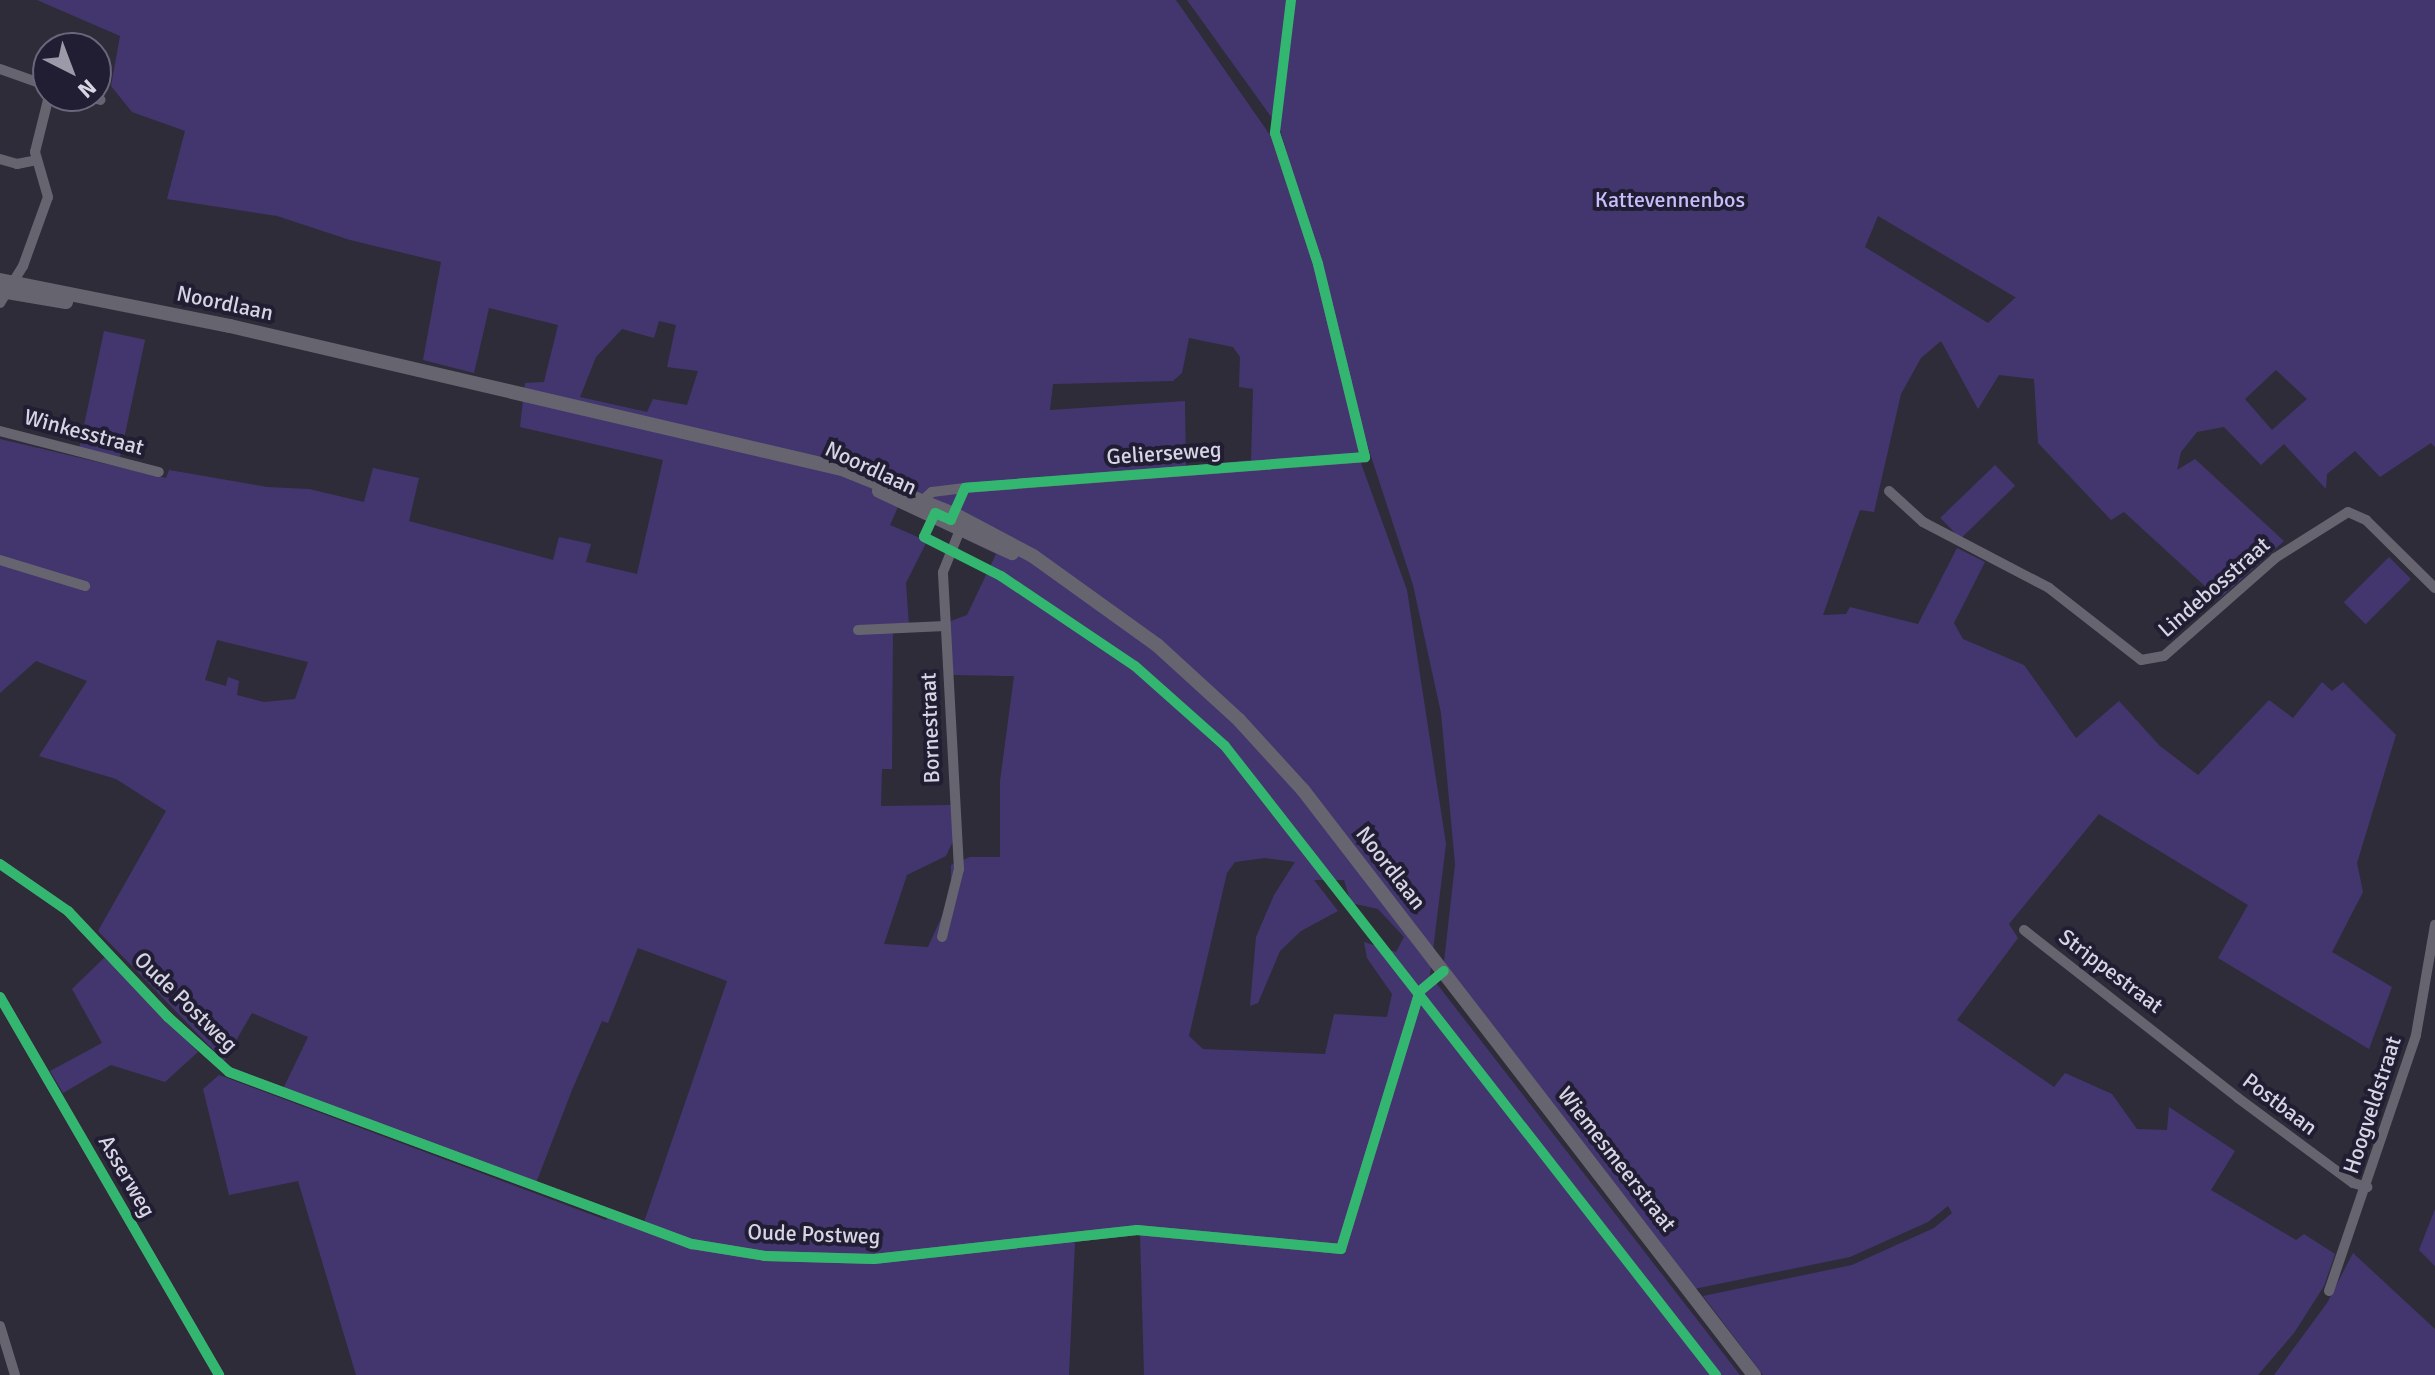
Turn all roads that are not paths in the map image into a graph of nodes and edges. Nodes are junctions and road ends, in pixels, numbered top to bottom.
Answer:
1 (0, 69) edge
2 (32, 81) edge
3 (44, 112) edge
4 (1275, 133) dead end
5 (0, 159) edge
6 (37, 160) junction
7 (4, 290) edge
8 (0, 431) edge
9 (804, 460) junction
10 (159, 472) dead end
11 (1889, 491) dead end
12 (923, 500) junction
13 (962, 526) junction
14 (0, 560) edge
15 (85, 586) dead end
16 (2435, 588) edge
17 (945, 626) junction
18 (858, 630) dead end
19 (0, 864) edge
20 (2435, 925) edge
21 (2024, 930) dead end
22 (942, 937) dead end
23 (1444, 971) junction
24 (0, 997) edge
25 (2173, 1046) joint
26 (2367, 1187) junction
27 (2329, 1291) dead end
28 (0, 1326) edge
29 (15, 1375) edge
30 (219, 1375) edge
31 (1754, 1375) edge

1 - 2 street
3 - 6 street
4 - 12 street, Gelierseweg
5 - 6 street
6 - 7 street
7 - 9 main road, Noordlaan
8 - 10 street, Winkesstraat
9 - 12 main road, Noordlaan
9 - 13 main road, Noordlaan
11 - 16 street, Lindebosstraat
12 - 13 main road, Noordlaan
13 - 17 street, Bornestraat
13 - 23 main road, Noordlaan
14 - 15 street
17 - 18 street
17 - 22 street, Bornestraat
19 - 23 street, Oude Postweg
20 - 26 street, Hoogveldstraat
21 - 25 street, Strippestraat
23 - 31 main road, Wiemesmeerstraat
24 - 30 street, Asserweg
25 - 26 street, Postbaan
26 - 27 street, Hoogveldstraat
28 - 29 street

